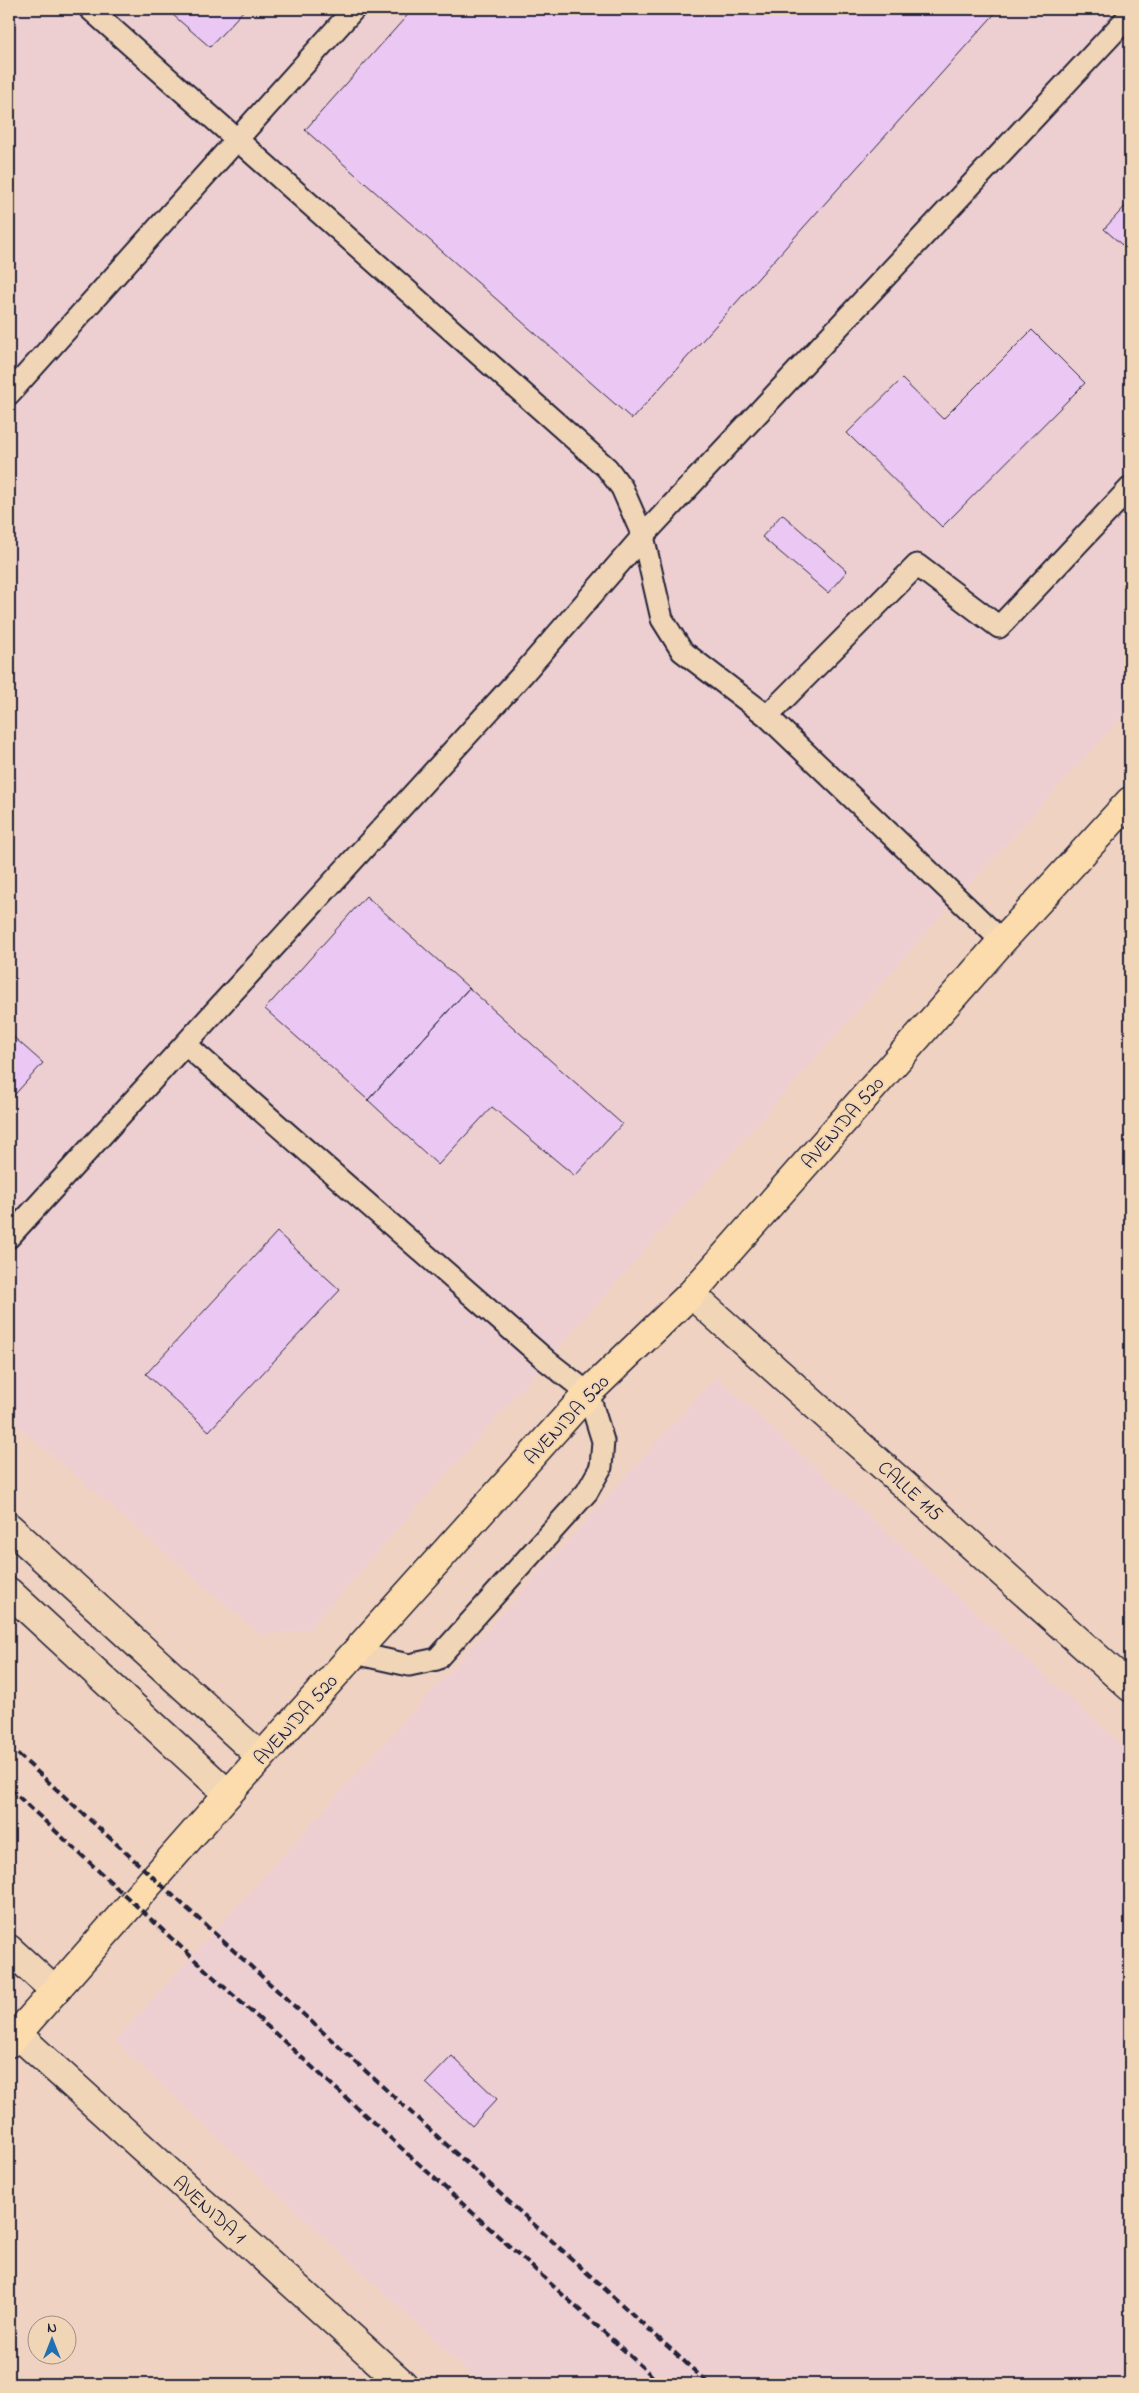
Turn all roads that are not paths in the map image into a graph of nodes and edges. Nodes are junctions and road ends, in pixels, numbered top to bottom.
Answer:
1 (90, 9) edge
2 (354, 9) edge
3 (1130, 15) edge
4 (236, 140) junction
5 (9, 394) edge
6 (1130, 488) edge
7 (643, 536) junction
8 (768, 716) junction
9 (1130, 801) edge
10 (1002, 941) junction
11 (185, 1044) junction
12 (9, 1237) edge
13 (691, 1294) junction
14 (588, 1393) junction
15 (9, 1527) edge
16 (9, 1592) edge
17 (354, 1653) junction
18 (1130, 1687) edge
19 (261, 1757) junction
20 (228, 1794) junction
21 (9, 1949) edge
22 (55, 1991) junction
23 (13, 2039) edge
24 (403, 2384) edge

1 - 4 lane
2 - 4 lane
3 - 7 lane
4 - 5 lane
4 - 7 lane
6 - 8 lane
7 - 8 lane
7 - 11 lane
8 - 10 lane
9 - 10 main road, AVENIDA 520
10 - 13 main road, AVENIDA 520
11 - 12 lane
11 - 14 lane
13 - 14 main road, AVENIDA 520
13 - 18 street, CALLE 115
14 - 17 main road, AVENIDA 520
14 - 17 lane
15 - 19 street
16 - 20 street
17 - 19 main road, AVENIDA 520
19 - 20 main road, AVENIDA 520
20 - 22 main road, AVENIDA 520
21 - 22 street
22 - 23 main road, AVENIDA 520
23 - 24 street, AVENIDA 1

